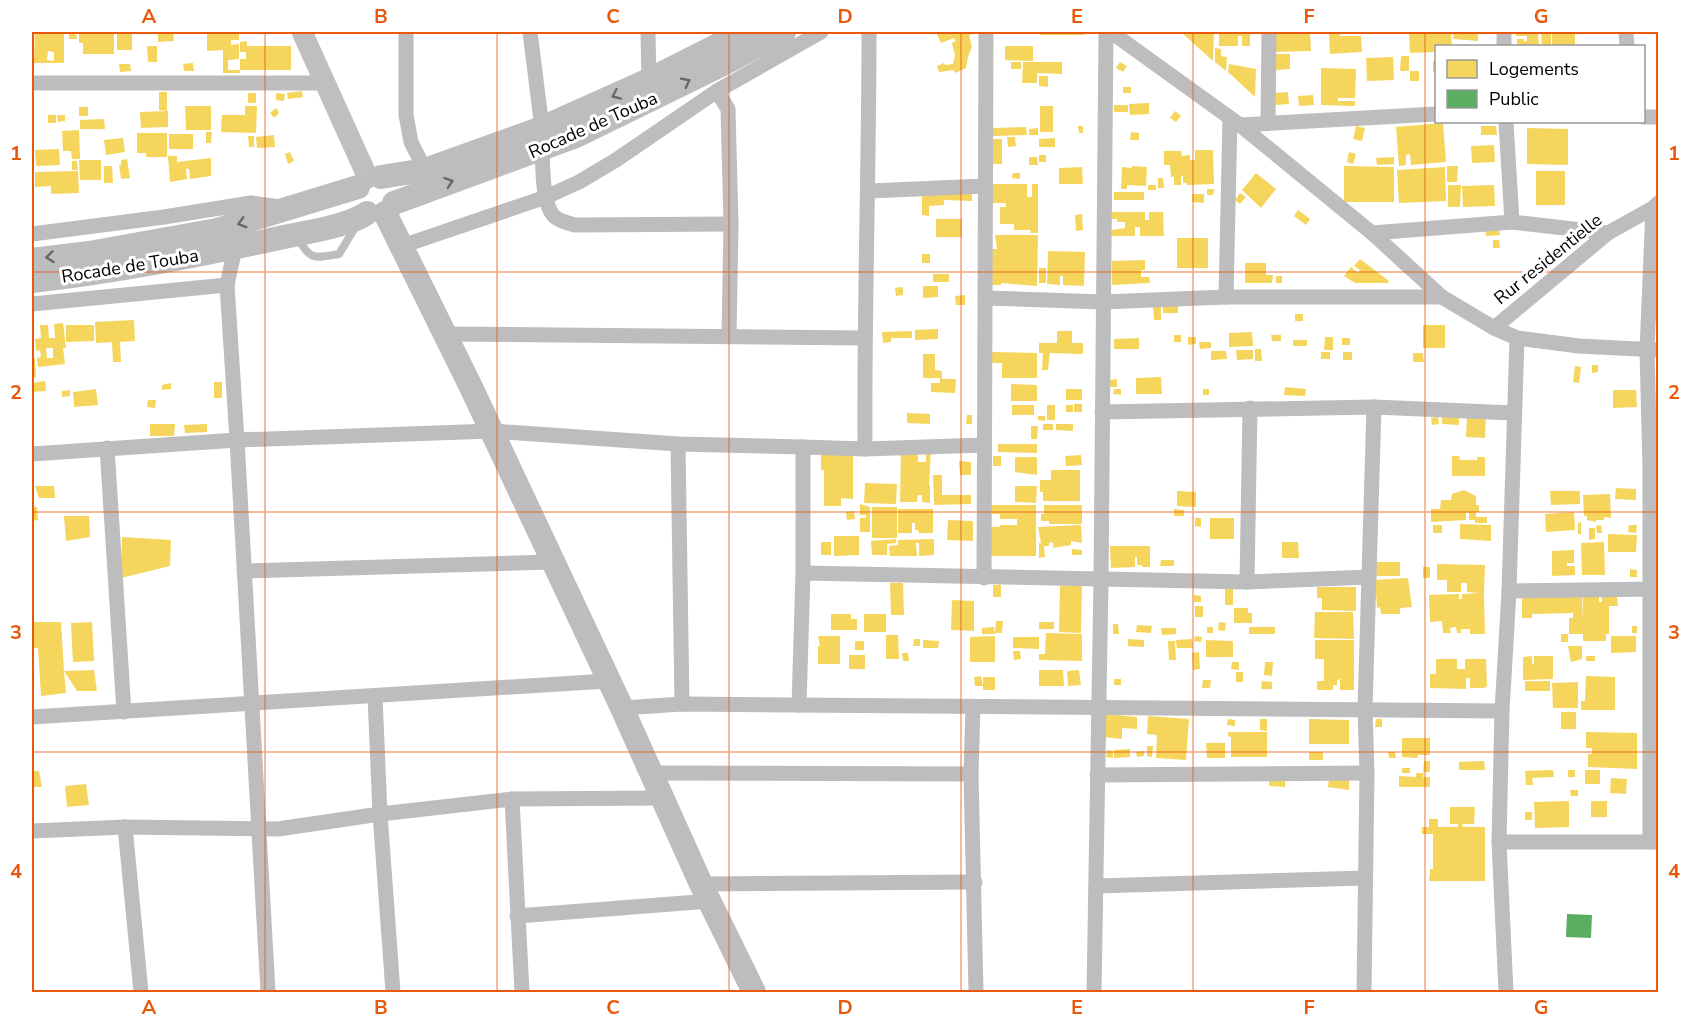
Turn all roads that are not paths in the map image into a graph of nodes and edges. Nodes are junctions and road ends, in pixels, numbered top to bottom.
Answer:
1 (302, 32) edge
2 (406, 32) edge
3 (530, 32) edge
4 (648, 32) edge
5 (744, 32) edge
6 (784, 32) edge
7 (821, 32) edge
8 (869, 32) edge
9 (986, 32) edge
10 (1106, 32) edge
11 (1112, 32) edge
12 (1269, 32) edge
13 (649, 80) junction
14 (32, 83) edge
15 (327, 83) junction
16 (717, 91) junction
17 (1435, 114) edge
18 (1235, 121) junction
19 (1269, 123) junction
20 (1506, 123) edge
21 (542, 139) junction
22 (425, 170) junction
23 (369, 180) junction
24 (985, 186) junction
25 (869, 191) junction
26 (546, 197) junction
27 (1656, 206) edge
28 (292, 209) junction
29 (377, 211) junction
30 (1512, 222) junction
31 (731, 224) junction
32 (1372, 233) junction
33 (1608, 233) junction
34 (32, 234) edge
35 (402, 246) junction
36 (235, 248) junction
37 (32, 260) edge
38 (32, 281) edge
39 (226, 285) junction
40 (1226, 297) junction
41 (1442, 297) junction
42 (985, 298) junction
43 (1103, 302) junction
44 (32, 304) edge
45 (1494, 328) junction
46 (446, 334) junction
47 (729, 336) junction
48 (864, 338) junction
49 (1517, 338) junction
50 (1653, 351) edge
51 (1374, 407) junction
52 (1250, 408) junction
53 (1102, 412) junction
54 (1514, 413) junction
55 (492, 431) junction
56 (237, 440) junction
57 (678, 444) junction
58 (984, 445) junction
59 (803, 447) junction
60 (107, 448) junction
61 (865, 449) junction
62 (32, 454) edge
63 (1654, 468) edge
64 (552, 562) junction
65 (244, 571) junction
66 (803, 573) junction
67 (1369, 577) junction
68 (984, 578) junction
69 (1101, 580) junction
70 (1247, 582) junction
71 (1654, 588) edge
72 (1509, 591) junction
73 (608, 681) junction
74 (375, 696) junction
75 (251, 704) junction
76 (682, 704) junction
77 (799, 705) junction
78 (973, 707) junction
79 (622, 708) junction
80 (1099, 709) junction
81 (1365, 709) junction
82 (1502, 711) junction
83 (124, 712) junction
84 (32, 717) edge
85 (1654, 719) edge
86 (652, 773) junction
87 (971, 774) junction
88 (1367, 774) junction
89 (1097, 775) junction
90 (663, 798) junction
91 (512, 799) junction
92 (380, 814) junction
93 (124, 827) junction
94 (258, 829) junction
95 (32, 831) edge
96 (1499, 842) junction
97 (1654, 842) edge
98 (1365, 878) junction
99 (975, 882) junction
100 (1096, 886) junction
101 (705, 893) junction
102 (517, 916) junction
103 (141, 993) edge
104 (268, 993) edge
105 (393, 993) edge
106 (522, 993) edge
107 (754, 993) edge
108 (976, 993) edge
109 (1094, 993) edge
110 (1364, 993) edge
111 (1506, 993) edge

1 - 15 main road
2 - 22 street
3 - 21 street
4 - 13 street
5 - 13 main road, Rocade de Touba
21 -> 6 main road, Rocade de Touba
7 - 16 street
8 - 25 street
9 - 24 street
10 - 43 street
11 - 18 street
12 - 19 street
13 -> 21 main road, Rocade de Touba
14 - 15 street
15 - 23 main road
16 - 26 street
16 - 31 street
17 - 19 street
18 - 19 street
18 - 32 street
18 - 40 street
20 - 30 street
21 - 22 main road, Rocade de Touba
21 - 26 street
29 -> 21 main road, Rocade de Touba
22 - 23 main road, Rocade de Touba
23 - 28 main road, Rocade de Touba
23 - 29 main road
23 - 29 main road
24 - 25 street
24 - 42 street
25 - 48 street
26 - 31 street
26 - 35 street
27 - 33 street, Rur residentielle
27 - 50 street
28 - 34 street
28 -> 37 main road, Rocade de Touba
29 - 35 main road
29 - 36 main road, Rocade de Touba
30 - 32 street
30 - 33 street
31 - 47 street
32 - 41 street
33 - 45 street, Rur residentielle
35 - 46 main road
36 - 38 main road, Rocade de Touba
36 - 39 street
39 - 44 street
39 - 56 street
40 - 41 street
40 - 43 street
41 - 45 street
42 - 43 street
42 - 58 street
43 - 53 street
45 - 49 street
46 - 47 street
46 - 55 main road
47 - 48 street
48 - 61 street
49 - 50 street
49 - 54 street
50 - 63 street
51 - 52 street
51 - 54 street
51 - 67 street
52 - 53 street
52 - 70 street
53 - 69 street
54 - 72 street
55 - 56 street
55 - 57 street
55 - 64 main road
56 - 60 street
56 - 65 street
57 - 59 street
57 - 76 street
58 - 61 street
58 - 68 street
59 - 61 street
59 - 66 street
60 - 62 street
60 - 83 street
63 - 71 street
64 - 65 street
64 - 73 main road
65 - 75 street
66 - 68 street
66 - 77 street
67 - 70 street
67 - 81 street
68 - 69 street
69 - 70 street
69 - 80 street
71 - 72 street
71 - 85 street
72 - 82 street
73 - 74 street
73 - 79 main road
74 - 75 street
74 - 92 street
75 - 83 street
75 - 94 street
76 - 77 street
76 - 79 street
77 - 78 street
78 - 80 street
78 - 87 street
79 - 86 main road
80 - 81 street
80 - 89 street
81 - 82 street
81 - 88 street
82 - 96 street
83 - 84 street
85 - 97 street
86 - 87 street
86 - 90 main road
87 - 99 street
88 - 89 street
88 - 98 street
89 - 100 street
90 - 91 street
90 - 101 main road
91 - 92 street
91 - 102 street
92 - 94 street
92 - 105 street
93 - 94 street
93 - 95 street
93 - 103 street
94 - 104 street
96 - 97 street
96 - 111 street
98 - 100 street
98 - 110 street
99 - 101 street
99 - 108 street
100 - 109 street
101 - 102 street
101 - 107 main road
102 - 106 street

